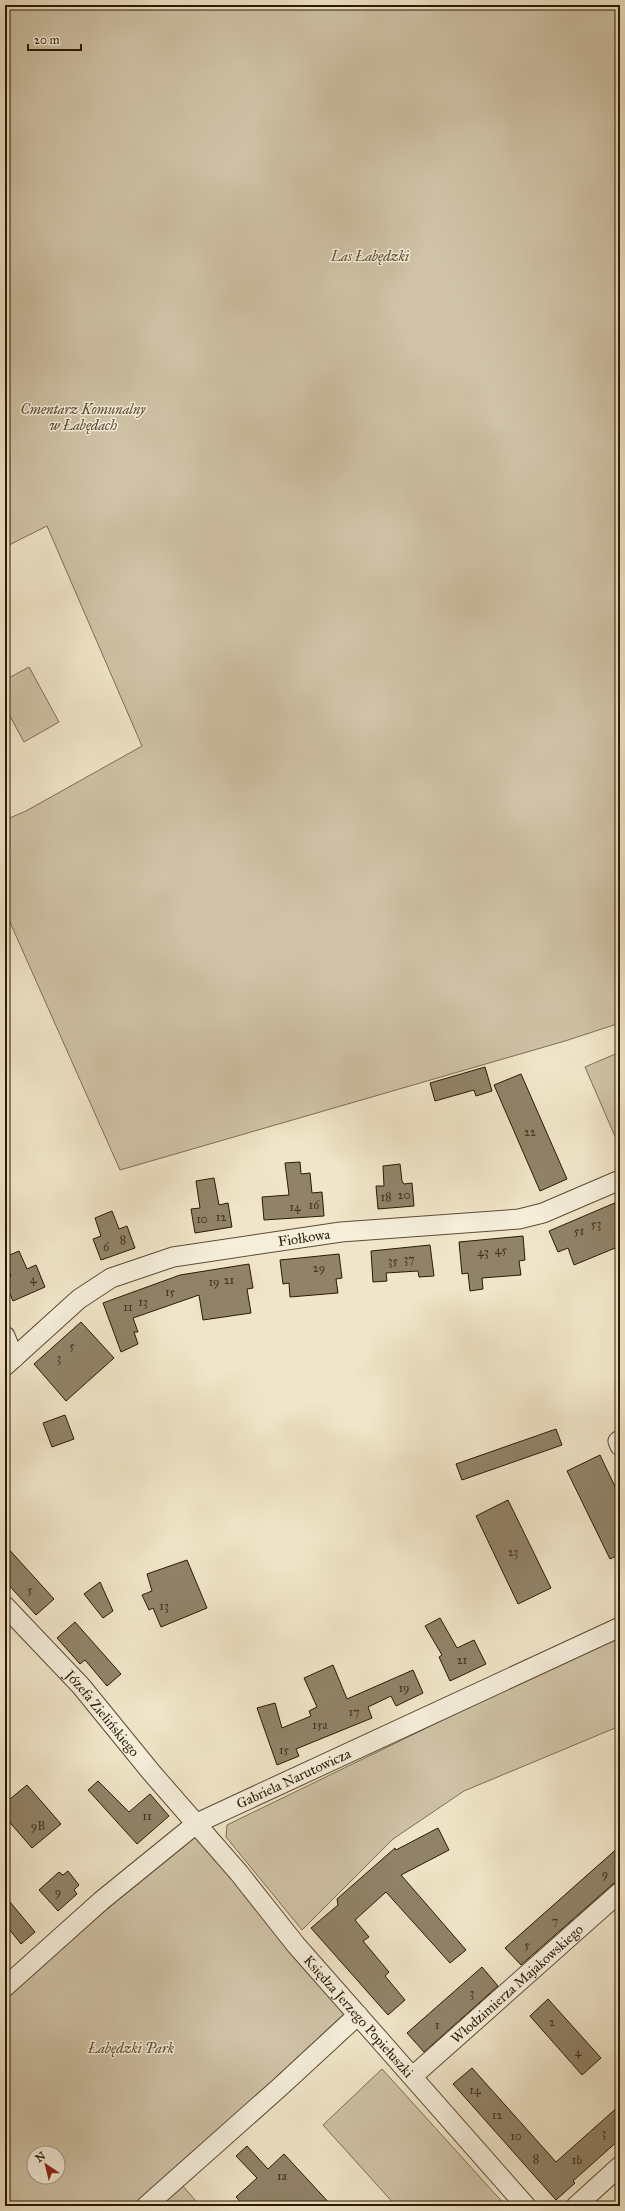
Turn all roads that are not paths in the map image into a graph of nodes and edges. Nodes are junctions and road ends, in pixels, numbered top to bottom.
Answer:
1 (620, 1180) edge
2 (5, 1336) edge
3 (10, 1362) edge
4 (5, 1606) edge
5 (620, 1627) edge
6 (197, 1823) junction
7 (620, 1892) edge
8 (5, 1987) edge
9 (358, 2015) junction
10 (413, 2076) junction
11 (620, 2166) edge
12 (146, 2206) edge
13 (526, 2206) edge
14 (576, 2206) edge

1 - 3 street, Fiołkowa
2 - 3 street
4 - 6 street, Józefa Zielińskiego
5 - 6 street, Gabriela Narutowicza
6 - 8 street, Gabriela Narutowicza
6 - 9 street, Księdza Jerzego Popiełuszki
7 - 10 street, Włodzimierza Majakowskiego
9 - 10 street, Księdza Jerzego Popiełuszki
9 - 12 street
10 - 13 street, Księdza Jerzego Popiełuszki
11 - 14 street

